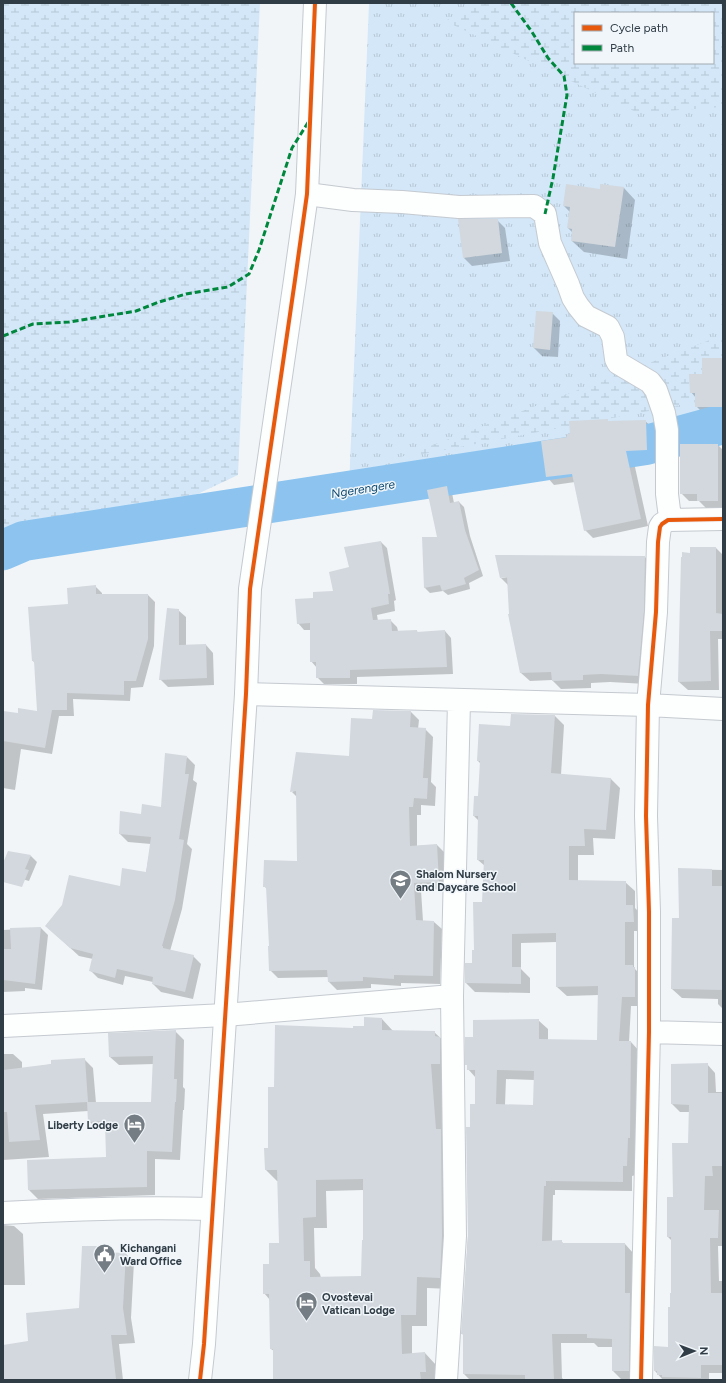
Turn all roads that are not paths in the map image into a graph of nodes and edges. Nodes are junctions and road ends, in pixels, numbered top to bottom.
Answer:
1 (315, 3) edge
2 (307, 194) junction
3 (672, 519) junction
4 (723, 519) edge
5 (246, 694) junction
6 (459, 701) junction
7 (648, 705) junction
8 (723, 709) edge
9 (452, 996) junction
10 (225, 1015) junction
11 (3, 1026) edge
12 (649, 1032) junction
13 (723, 1034) edge
14 (212, 1209) junction
15 (3, 1213) edge
16 (200, 1380) edge
17 (446, 1380) edge
18 (641, 1380) edge

1 - 2 street
2 - 3 street
2 - 5 street
3 - 4 street
3 - 7 street
5 - 6 street
5 - 10 street
6 - 7 street
6 - 9 street
7 - 8 street
7 - 12 street
9 - 10 street
9 - 17 street
10 - 11 street
10 - 14 street
12 - 13 street
12 - 18 street
14 - 15 street
14 - 16 street

